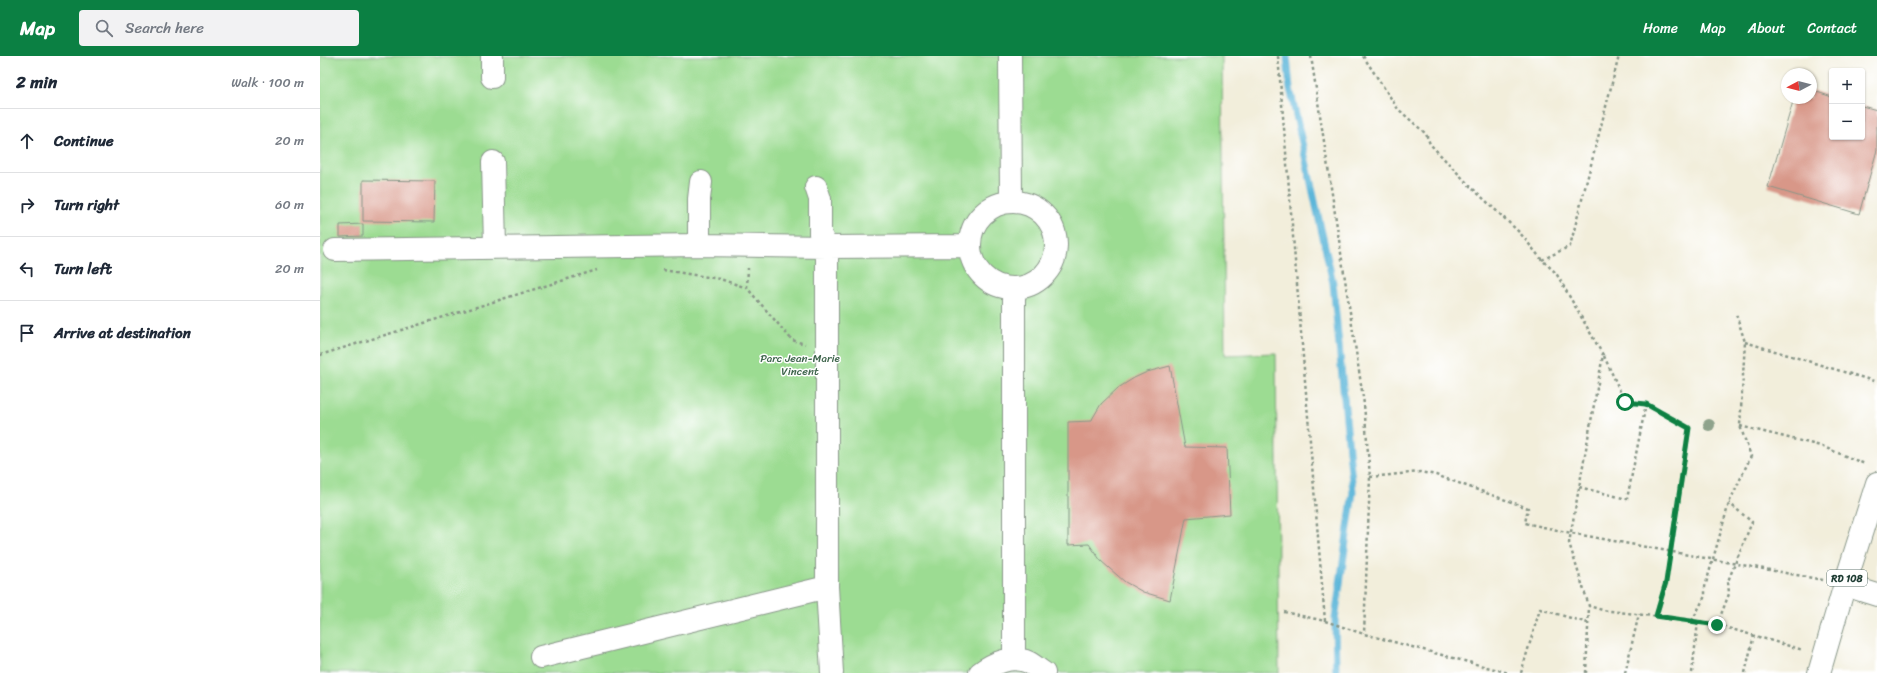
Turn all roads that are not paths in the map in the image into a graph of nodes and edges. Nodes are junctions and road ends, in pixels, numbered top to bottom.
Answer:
1 (1010, 56) edge
2 (493, 162) dead end
3 (701, 182) dead end
4 (816, 186) dead end
5 (1011, 201) junction
6 (700, 245) junction
7 (969, 246) junction
8 (495, 247) junction
9 (827, 247) junction
10 (335, 250) dead end
11 (1014, 289) junction
12 (1874, 475) edge
13 (1845, 585) junction
14 (827, 587) junction
15 (1877, 595) edge
16 (541, 657) dead end
17 (1014, 659) junction
18 (1822, 665) edge
19 (832, 673) edge
20 (980, 673) edge
21 (1044, 673) edge

1 - 5 street
2 - 8 street
3 - 6 street
4 - 9 street
5 - 7 street
5 - 11 street
6 - 8 street
6 - 9 street
7 - 9 street
7 - 11 street
8 - 10 street
9 - 14 street
11 - 17 street
12 - 13 street, RD 108
13 - 15 street
13 - 18 street, RD 108
14 - 16 street
14 - 19 street
17 - 20 street
17 - 21 street

